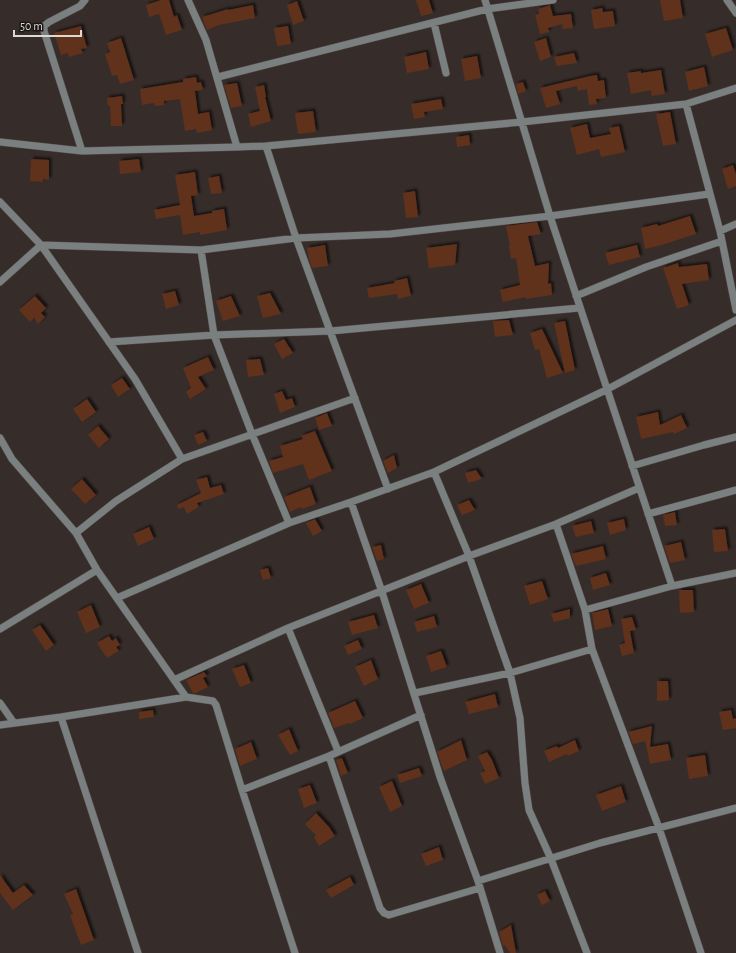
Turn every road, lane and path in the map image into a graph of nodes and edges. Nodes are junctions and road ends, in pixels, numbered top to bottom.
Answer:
1 (85, 0) edge
2 (188, 0) edge
3 (485, 0) edge
4 (553, 0) edge
5 (727, 0) edge
6 (487, 9) junction
7 (736, 13) edge
8 (434, 23) junction
9 (446, 73) dead end
10 (218, 77) junction
11 (736, 88) edge
12 (686, 104) junction
13 (522, 122) junction
14 (0, 142) edge
15 (266, 146) junction
16 (237, 147) junction
17 (82, 151) junction
18 (709, 194) junction
19 (0, 202) edge
20 (550, 216) junction
21 (736, 224) edge
22 (720, 231) junction
23 (296, 238) junction
24 (722, 241) junction
25 (41, 245) junction
26 (201, 250) junction
27 (0, 282) edge
28 (576, 296) junction
29 (580, 308) junction
30 (736, 310) edge
31 (736, 320) edge
32 (331, 331) junction
33 (214, 335) junction
34 (110, 342) junction
35 (606, 390) junction
36 (355, 398) junction
37 (252, 434) junction
38 (736, 437) edge
39 (0, 438) edge
40 (182, 459) junction
41 (632, 466) junction
42 (434, 472) junction
43 (639, 488) junction
44 (388, 489) junction
45 (736, 490) edge
46 (351, 502) junction
47 (648, 514) junction
48 (289, 523) junction
49 (556, 524) junction
50 (76, 533) junction
51 (469, 556) junction
52 (97, 570) junction
53 (736, 574) edge
54 (672, 586) junction
55 (382, 592) junction
56 (117, 598) junction
57 (586, 610) junction
58 (288, 628) junction
59 (0, 629) edge
60 (592, 649) junction
61 (510, 674) junction
62 (174, 680) junction
63 (415, 693) junction
64 (186, 697) junction
65 (0, 702) edge
66 (422, 715) junction
67 (61, 717) junction
68 (14, 724) junction
69 (0, 725) edge
70 (338, 751) junction
71 (328, 756) junction
72 (242, 790) junction
73 (736, 808) edge
74 (659, 828) junction
75 (551, 859) junction
76 (479, 884) junction
77 (138, 953) edge
78 (295, 953) edge
79 (500, 953) edge
80 (587, 953) edge
81 (702, 953) edge

1 - 17 street
2 - 10 street
3 - 6 street
4 - 6 street
5 - 7 street
6 - 8 street
6 - 13 street
8 - 9 street
8 - 10 street
10 - 16 street
11 - 12 street
12 - 13 street
12 - 18 street
13 - 15 street
13 - 20 street
14 - 17 street
15 - 16 street
15 - 23 street
16 - 17 street
18 - 20 street
18 - 22 street
19 - 25 street
20 - 23 street
20 - 28 street
21 - 22 street
22 - 24 street
23 - 26 street
23 - 32 street
24 - 28 street
24 - 30 street
25 - 26 street
25 - 27 street
25 - 34 street
26 - 33 street
28 - 29 street
29 - 32 street
29 - 35 street
31 - 35 street
32 - 33 street
32 - 36 street
33 - 34 street
33 - 37 street
34 - 40 street
35 - 41 street
35 - 42 street
36 - 37 street
36 - 44 street
37 - 40 street
37 - 48 street
38 - 41 street
39 - 50 street
40 - 50 street
41 - 43 street
42 - 44 street
42 - 51 street
43 - 47 street
43 - 49 street
44 - 46 street
45 - 47 street
46 - 48 street
46 - 55 street
47 - 54 street
48 - 56 street
49 - 51 street
49 - 57 street
50 - 52 street
51 - 55 street
51 - 61 street
52 - 56 street
52 - 59 street
53 - 54 street
54 - 57 street
55 - 58 street
55 - 63 street
56 - 62 street
57 - 60 street
58 - 62 street
58 - 70 street
60 - 61 street
60 - 74 street
61 - 63 street
61 - 75 street
62 - 64 street
63 - 66 street
64 - 67 street
64 - 72 street
65 - 68 street
66 - 70 street
66 - 76 street
67 - 68 street
67 - 77 street
68 - 69 street
70 - 71 street
71 - 72 street
71 - 76 street
72 - 78 street
73 - 74 street
74 - 75 street
74 - 81 street
75 - 76 street
75 - 80 street
76 - 79 street

